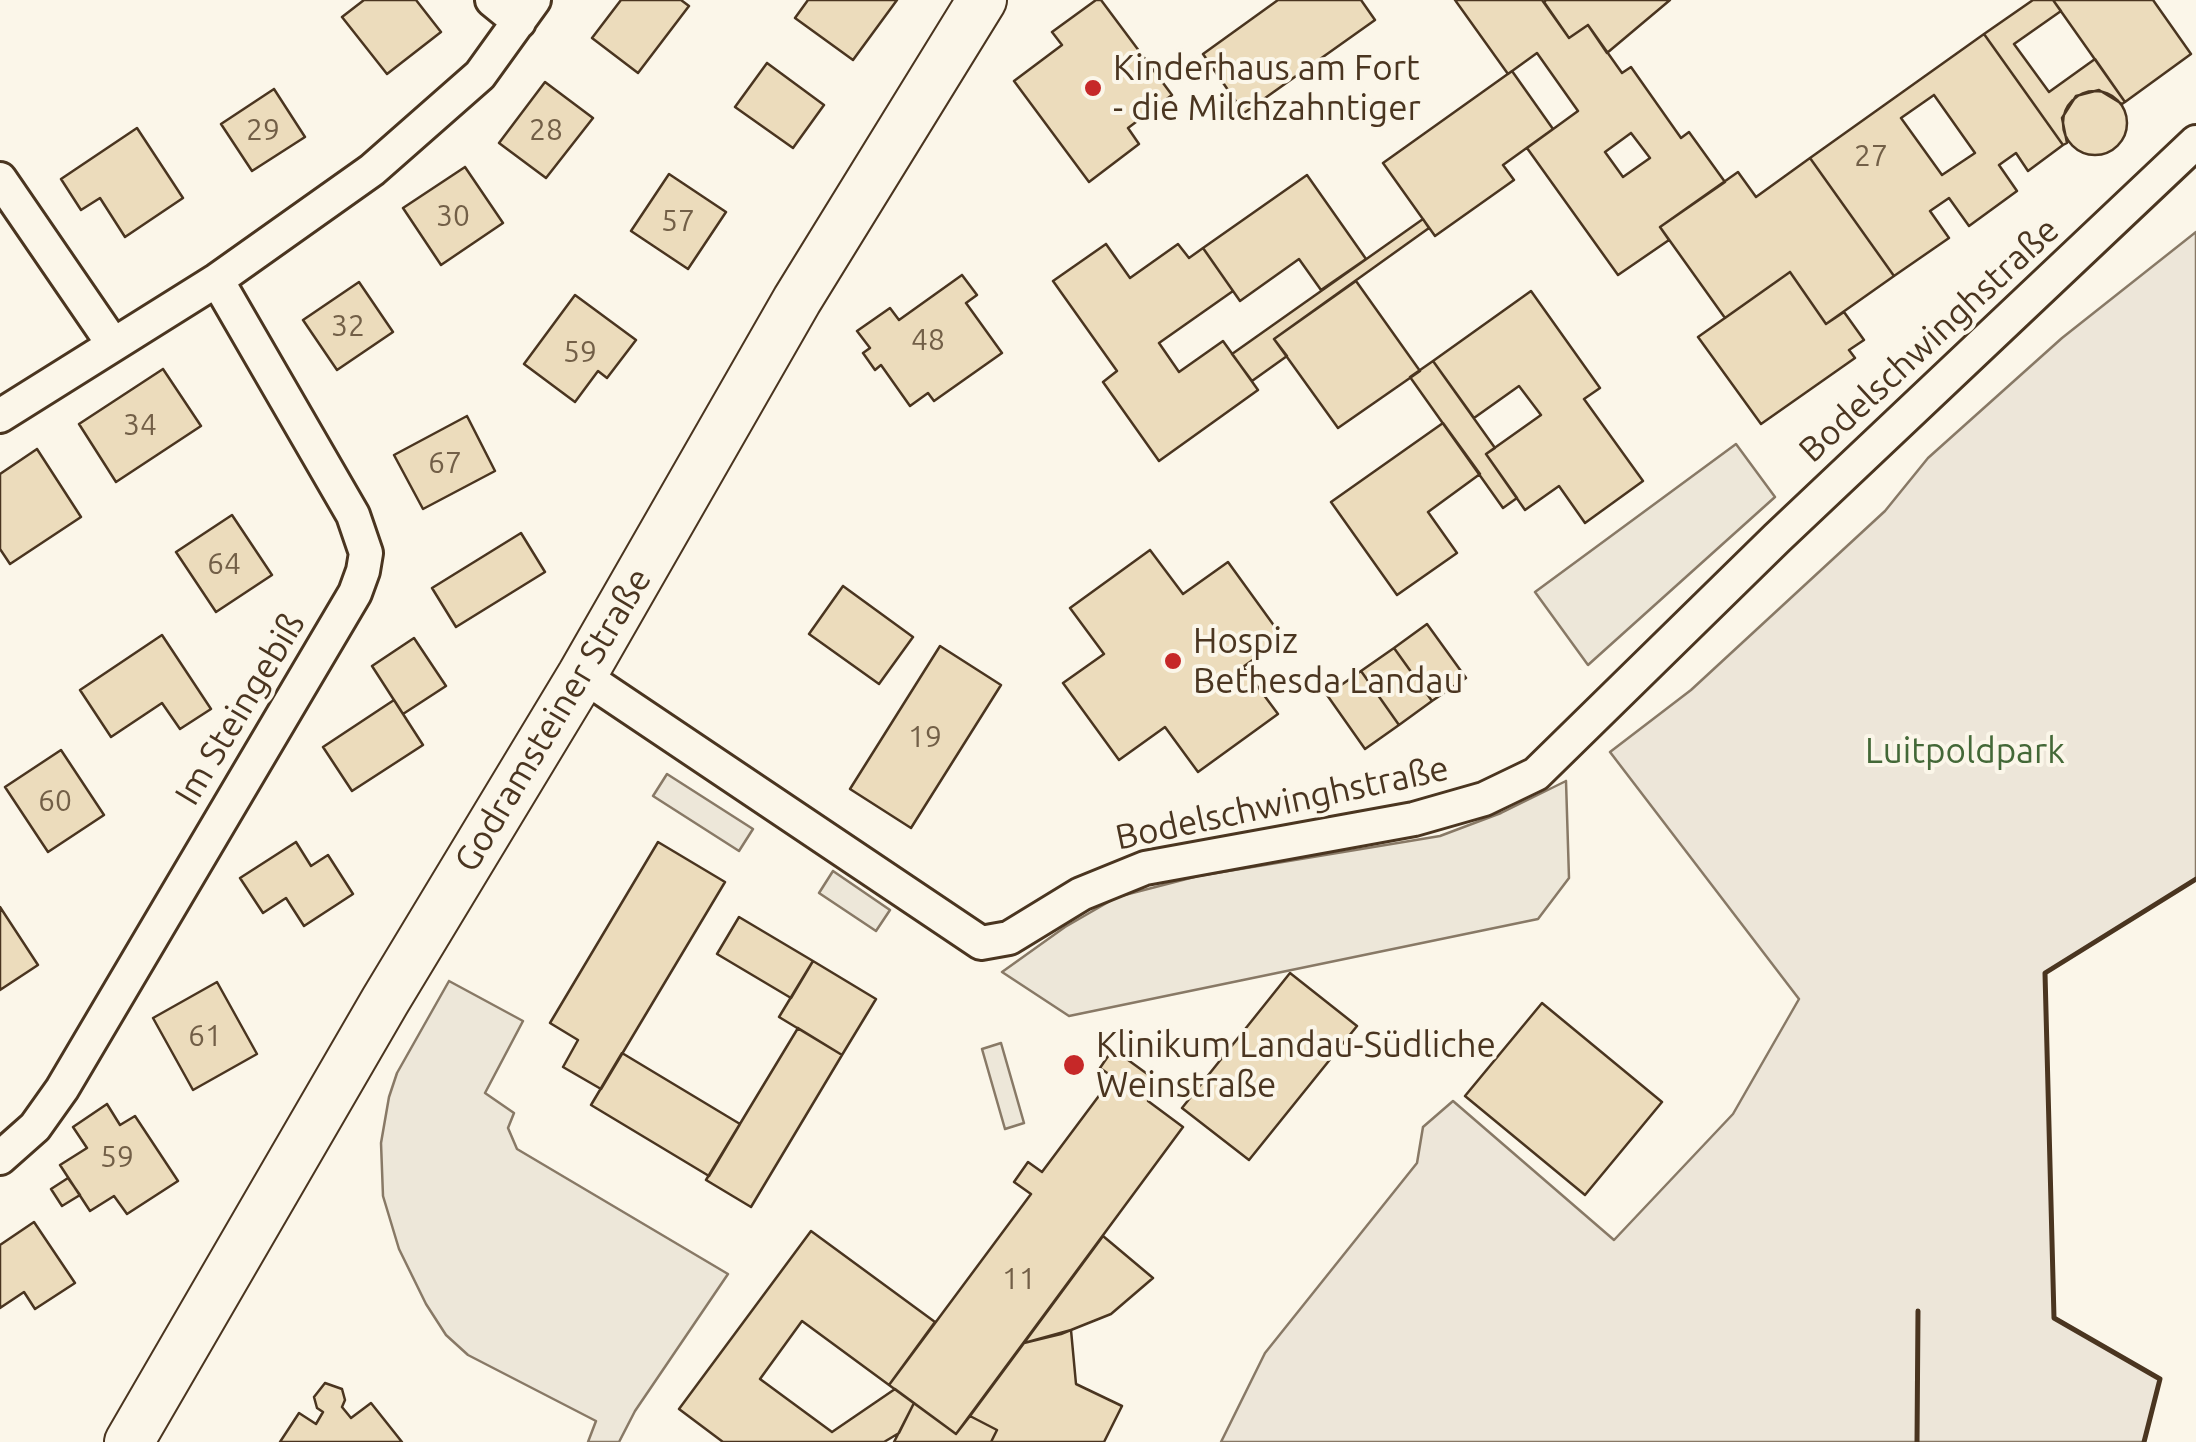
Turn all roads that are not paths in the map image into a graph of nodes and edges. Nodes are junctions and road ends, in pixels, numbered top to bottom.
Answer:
1 (492, 0) edge
2 (982, 0) edge
3 (527, 11) edge
4 (2196, 142) edge
5 (0, 179) edge
6 (217, 280) junction
7 (113, 344) junction
8 (0, 416) edge
9 (582, 674) junction
10 (0, 1158) edge
11 (129, 1442) edge

1 - 3 street
2 - 9 street, Godramsteiner Straße
3 - 6 street
4 - 9 street, Bodelschwinghstraße
5 - 7 street
6 - 7 street
6 - 10 street, Im Steingebiß
7 - 8 street
9 - 11 street, Godramsteiner Straße

